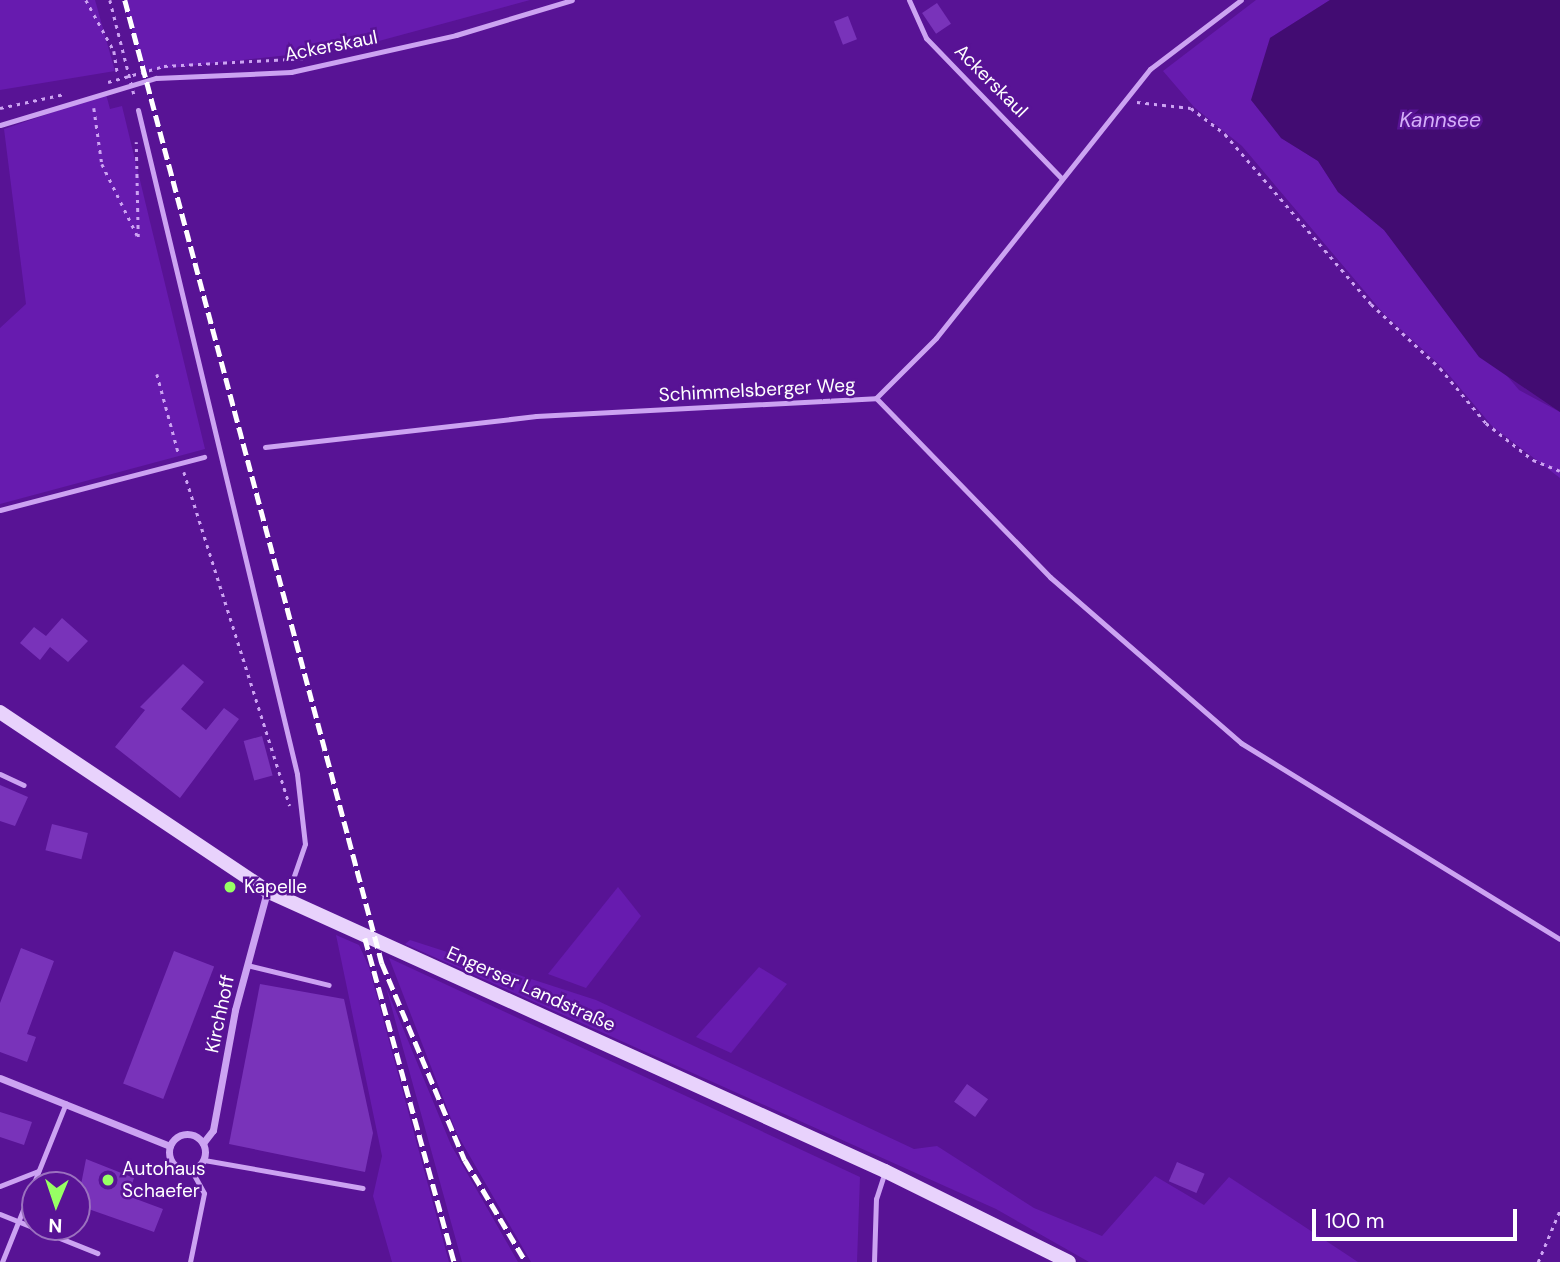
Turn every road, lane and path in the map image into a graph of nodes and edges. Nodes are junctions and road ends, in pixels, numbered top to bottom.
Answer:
1 (86, 0) edge
2 (110, 0) edge
3 (572, 0) edge
4 (909, 0) edge
5 (1241, 0) edge
6 (308, 58) dead end
7 (118, 75) junction
8 (98, 85) dead end
9 (73, 93) dead end
10 (134, 94) dead end
11 (93, 97) junction
12 (1123, 100) junction
13 (0, 108) edge
14 (138, 110) dead end
15 (0, 125) edge
16 (136, 136) dead end
17 (1061, 178) junction
18 (157, 374) dead end
19 (876, 398) junction
20 (265, 447) dead end
21 (204, 457) dead end
22 (182, 463) junction
23 (1560, 471) edge
24 (0, 510) edge
25 (0, 712) edge
26 (0, 774) edge
27 (24, 785) dead end
28 (292, 809) dead end
29 (267, 891) junction
30 (286, 899) junction
31 (1560, 939) edge
32 (247, 965) junction
33 (329, 985) dead end
34 (0, 1078) edge
35 (66, 1103) junction
36 (203, 1143) junction
37 (170, 1146) junction
38 (204, 1160) junction
39 (191, 1170) junction
40 (38, 1171) edge
41 (885, 1171) junction
42 (21, 1178) edge
43 (0, 1186) edge
44 (363, 1188) dead end
45 (1560, 1210) edge
46 (21, 1213) edge
47 (0, 1214) edge
48 (18, 1220) junction
49 (97, 1253) dead end
50 (2, 1262) edge
51 (190, 1262) edge
52 (874, 1262) edge
53 (1069, 1262) edge
54 (1538, 1262) edge

1 - 7 path
2 - 10 path, bridge
3 - 11 lane, Ackerskaul
4 - 17 lane, Ackerskaul
5 - 12 lane, Schimmelsberger Weg
6 - 7 path
7 - 8 path
9 - 13 path
11 - 15 lane, Ackerskaul
11 - 16 path
12 - 17 lane, Schimmelsberger Weg
12 - 23 path
14 - 30 lane
17 - 19 lane, Schimmelsberger Weg
18 - 22 path
19 - 20 lane, Schimmelsberger Weg
19 - 31 lane
21 - 22 lane
22 - 24 lane
22 - 28 path
25 - 29 main road, Engerser Landstraße
26 - 27 lane
29 - 30 main road, Engerser Landstraße
29 - 32 street, Kirchhoff
30 - 41 main road, Engerser Landstraße
32 - 33 lane
32 - 36 street, Kirchhoff
34 - 35 street
35 - 37 street
35 - 40 lane
36 - 37 street
36 - 38 street
37 - 39 street
38 - 39 street
38 - 44 lane
39 - 51 lane
41 - 52 lane
41 - 53 main road, Engerser Landstraße
42 - 43 lane
45 - 54 path
46 - 48 lane
47 - 48 lane
48 - 49 lane
48 - 50 lane

